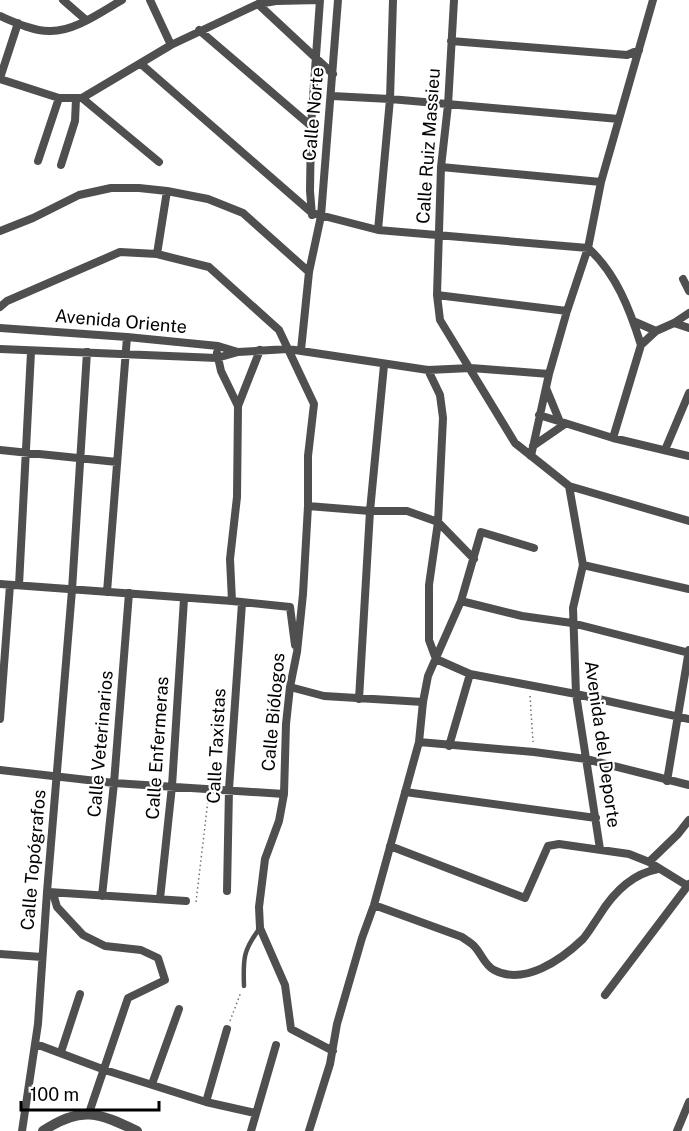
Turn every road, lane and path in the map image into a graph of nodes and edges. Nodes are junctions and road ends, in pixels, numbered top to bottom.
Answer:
1 (63, 0) edge
2 (122, 0) edge
3 (150, 0) edge
4 (320, 0) edge
5 (338, 0) edge
6 (393, 0) edge
7 (454, 0) edge
8 (652, 0) edge
9 (258, 4) junction
10 (0, 16) edge
11 (86, 20) junction
12 (18, 23) junction
13 (199, 30) junction
14 (451, 41) junction
15 (171, 45) junction
16 (639, 50) junction
17 (316, 56) junction
18 (141, 64) junction
19 (333, 74) junction
20 (0, 78) edge
21 (332, 96) junction
22 (59, 98) junction
23 (80, 98) junction
24 (390, 99) junction
25 (448, 105) junction
26 (619, 118) junction
27 (311, 126) junction
28 (38, 161) dead end
29 (159, 162) dead end
30 (62, 165) dead end
31 (441, 167) junction
32 (601, 182) junction
33 (167, 191) junction
34 (312, 213) junction
35 (321, 216) junction
36 (317, 229) junction
37 (378, 230) junction
38 (0, 231) edge
39 (439, 235) junction
40 (588, 248) junction
41 (157, 254) junction
42 (309, 272) junction
43 (682, 279) dead end
44 (689, 291) edge
45 (437, 295) junction
46 (0, 307) edge
47 (567, 311) junction
48 (689, 313) edge
49 (633, 321) junction
50 (674, 323) junction
51 (0, 328) edge
52 (689, 328) edge
53 (656, 331) junction
54 (127, 337) junction
55 (641, 345) junction
56 (218, 346) junction
57 (0, 349) edge
58 (288, 349) junction
59 (260, 350) junction
60 (301, 350) junction
61 (31, 352) junction
62 (87, 352) junction
63 (238, 352) junction
64 (125, 354) junction
65 (217, 358) junction
66 (384, 365) junction
67 (471, 368) junction
68 (428, 370) junction
69 (549, 374) junction
70 (546, 387) junction
71 (689, 393) edge
72 (238, 406) junction
73 (539, 415) junction
74 (563, 423) junction
75 (613, 438) junction
76 (533, 446) junction
77 (0, 450) edge
78 (665, 450) junction
79 (26, 453) junction
80 (531, 456) junction
81 (689, 456) edge
82 (79, 458) junction
83 (117, 462) junction
84 (569, 486) junction
85 (308, 506) junction
86 (370, 511) junction
87 (689, 521) edge
88 (438, 522) junction
89 (534, 548) dead end
90 (474, 559) junction
91 (583, 565) junction
92 (0, 584) edge
93 (14, 585) junction
94 (689, 589) edge
95 (72, 590) junction
96 (107, 592) junction
97 (129, 593) junction
98 (184, 598) junction
99 (232, 601) junction
100 (461, 601) junction
101 (242, 603) junction
102 (572, 623) junction
103 (297, 652) junction
104 (689, 652) edge
105 (436, 659) junction
106 (470, 674) junction
107 (529, 686) junction
108 (290, 687) junction
109 (576, 694) junction
110 (359, 699) junction
111 (423, 702) junction
112 (678, 716) junction
113 (0, 719) edge
114 (689, 719) edge
115 (419, 742) junction
116 (449, 746) junction
117 (534, 752) junction
118 (586, 759) junction
119 (0, 770) edge
120 (57, 778) junction
121 (667, 781) junction
122 (114, 783) junction
123 (689, 785) edge
124 (172, 786) junction
125 (210, 789) junction
126 (229, 789) junction
127 (405, 792) junction
128 (284, 794) junction
129 (596, 818) junction
130 (689, 820) edge
131 (678, 834) junction
132 (689, 837) edge
133 (390, 846) junction
134 (600, 849) junction
135 (649, 862) junction
136 (658, 869) junction
137 (688, 885) edge
138 (228, 891) dead end
139 (50, 892) junction
140 (102, 897) junction
141 (160, 899) junction
142 (186, 901) dead end
143 (196, 902) dead end
144 (374, 905) junction
145 (260, 928) junction
146 (0, 954) edge
147 (42, 957) junction
148 (243, 986) joint
149 (80, 994) dead end
150 (605, 995) dead end
151 (179, 1009) dead end
152 (227, 1029) joint
153 (36, 1044) junction
154 (276, 1045) dead end
155 (333, 1051) junction
156 (61, 1052) junction
157 (105, 1070) junction
158 (152, 1083) junction
159 (206, 1102) junction
160 (689, 1102) edge
161 (89, 1113) junction
162 (255, 1113) junction
163 (22, 1131) edge
164 (43, 1131) edge
165 (137, 1131) edge
166 (251, 1131) edge
167 (309, 1131) edge
168 (677, 1131) edge

1 - 11 street
2 - 11 street
3 - 15 street
4 - 9 street
4 - 17 street, Calle Norte
5 - 19 street, Calle Norte
6 - 24 street
7 - 14 street, Calle Ruiz Massieu
8 - 16 street
9 - 13 street
9 - 17 street
10 - 12 street
11 - 12 street
12 - 20 street
13 - 15 street
13 - 27 street
14 - 16 street
14 - 25 street, Calle Ruiz Massieu
15 - 18 street
16 - 26 street
17 - 19 street
17 - 27 street, Calle Norte
18 - 23 street
18 - 34 street
19 - 21 street, Calle Norte
20 - 22 street
21 - 24 street
21 - 35 street, Calle Norte
22 - 23 street
22 - 28 street
23 - 29 street
23 - 30 street
24 - 25 street
24 - 37 street
25 - 26 street
25 - 31 street, Calle Ruiz Massieu
26 - 32 street
27 - 34 street, Calle Norte
31 - 32 street
31 - 39 street, Calle Ruiz Massieu
32 - 40 street
33 - 38 street
33 - 41 street
33 - 42 street
34 - 35 street
34 - 36 street, Calle Norte
35 - 36 street, Calle Norte
35 - 37 street
36 - 42 street, Calle Norte
37 - 39 street
39 - 40 street
39 - 45 street, Calle Ruiz Massieu
40 - 47 street
40 - 49 street
41 - 46 street
41 - 58 street
42 - 60 street, Calle Norte
43 - 44 street
45 - 47 street
45 - 67 street
47 - 69 street
48 - 50 street
49 - 53 street
49 - 55 street
50 - 52 street
50 - 53 street
51 - 54 street, Avenida Oriente
53 - 55 street
54 - 56 street, Avenida Oriente
54 - 64 street
55 - 75 street
56 - 63 street, Avenida Oriente
56 - 65 street
57 - 61 street, Avenida Oriente
58 - 59 street, Avenida Oriente
58 - 60 street, Avenida Oriente
58 - 85 street
59 - 63 street, Avenida Oriente
59 - 72 street
60 - 66 street, Avenida Oriente
61 - 62 street, Avenida Oriente
61 - 79 street
62 - 64 street, Avenida Oriente
62 - 82 street, Calle Topógrafos
63 - 65 street, Avenida Oriente
64 - 65 street, Avenida Oriente
64 - 83 street
65 - 72 street
66 - 68 street, Avenida Oriente
66 - 86 street
67 - 68 street, Avenida Oriente
67 - 69 street, Avenida Oriente
67 - 80 street
68 - 88 street
69 - 70 street
70 - 73 street
70 - 74 street
71 - 78 street
72 - 99 street
73 - 74 street
73 - 76 street
74 - 75 street
74 - 76 street
75 - 78 street
76 - 80 street
77 - 79 street
78 - 81 street
79 - 82 street
79 - 93 street
80 - 84 street
82 - 83 street
82 - 95 street, Calle Topógrafos
83 - 96 street
84 - 87 street
84 - 91 street
85 - 86 street
85 - 103 street
86 - 88 street
86 - 110 street
88 - 90 street
88 - 105 street
89 - 90 street
90 - 100 street
91 - 94 street
91 - 102 street, Avenida del Deporte
92 - 93 street, Calle Biólogos
93 - 95 street, Calle Biólogos
93 - 113 street
95 - 96 street, Calle Biólogos
95 - 120 street, Calle Topógrafos
96 - 97 street, Calle Biólogos
97 - 98 street, Calle Biólogos
97 - 122 street, Calle Veterinarios
98 - 99 street, Calle Biólogos
98 - 124 street, Calle Enfermeras
99 - 101 street, Calle Biólogos
100 - 102 street
100 - 105 street
101 - 103 street, Calle Biólogos
101 - 126 street, Calle Taxistas
102 - 104 street
102 - 109 street, Avenida del Deporte
103 - 108 street, Calle Biólogos
104 - 112 street
105 - 106 street
105 - 111 street
106 - 107 street
106 - 116 street
107 - 109 street
107 - 117 path
108 - 110 street
108 - 128 street, Calle Biólogos
109 - 112 street
109 - 118 street, Avenida del Deporte
110 - 111 street
111 - 115 street
112 - 114 street
112 - 121 street
115 - 116 street
115 - 127 street
116 - 117 street
117 - 118 street
118 - 121 street
118 - 129 street, Avenida del Deporte
119 - 120 street
120 - 122 street
120 - 139 street, Calle Topógrafos
121 - 123 street
122 - 124 street
122 - 140 street, Calle Veterinarios
124 - 125 street
124 - 141 street, Calle Enfermeras
125 - 126 street
125 - 143 path
126 - 128 street
126 - 138 street, Calle Taxistas
127 - 129 street
127 - 133 street
128 - 145 street, Calle Biólogos
129 - 134 street, Avenida del Deporte
130 - 131 street
131 - 132 street
131 - 135 street
133 - 134 street
133 - 144 street
134 - 135 street
135 - 136 street
136 - 137 street
136 - 144 street
137 - 150 street
139 - 140 street
139 - 147 street, Calle Topógrafos
139 - 157 street
140 - 141 street
141 - 142 street
144 - 155 street
145 - 148 lane
145 - 155 street
146 - 147 street
147 - 153 street, Calle Topógrafos
148 - 152 path
149 - 156 street
151 - 158 street
152 - 159 street
153 - 156 street
153 - 163 street, Calle Topógrafos
154 - 162 street
155 - 167 street
156 - 157 street
157 - 158 street
157 - 161 street
158 - 159 street
159 - 162 street
160 - 168 street
161 - 164 street
161 - 165 street
162 - 166 street

